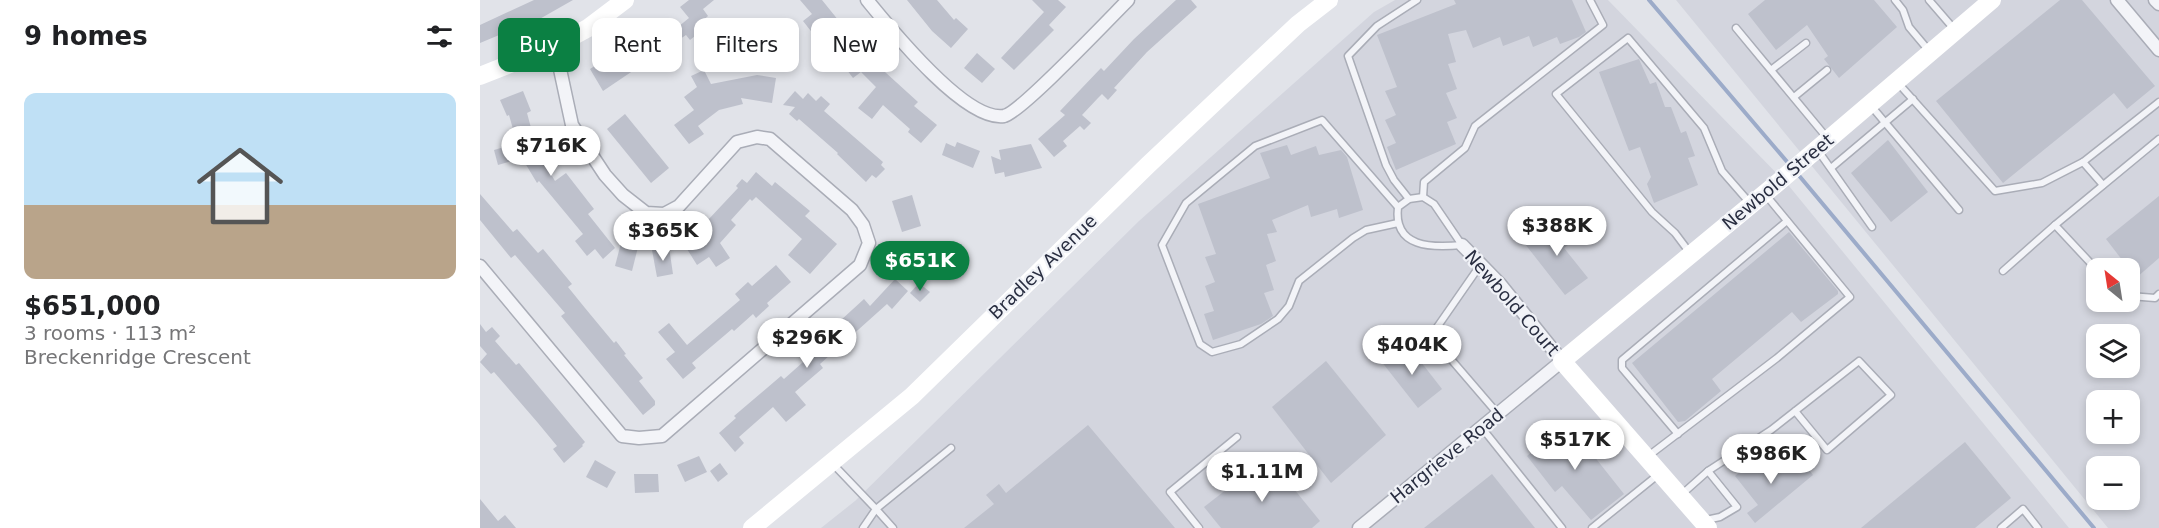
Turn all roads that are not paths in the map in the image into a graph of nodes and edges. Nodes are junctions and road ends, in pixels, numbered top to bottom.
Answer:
1 (625, 0) edge
2 (867, 0) edge
3 (1128, 0) edge
4 (1329, 0) edge
5 (1417, 0) edge
6 (1590, 0) edge
7 (1895, 0) edge
8 (1929, 0) edge
9 (1992, 0) edge
10 (2117, 0) edge
11 (2155, 0) edge
12 (2159, 4) edge
13 (1736, 27) dead end
14 (1955, 31) junction
15 (580, 32) edge
16 (1806, 43) dead end
17 (2159, 50) edge
18 (1930, 53) junction
19 (498, 69) edge
20 (1771, 70) junction
21 (1827, 70) dead end
22 (561, 72) edge
23 (480, 76) edge
24 (1897, 81) junction
25 (1794, 97) junction
26 (1913, 99) junction
27 (2159, 102) edge
28 (1870, 104) junction
29 (1885, 122) junction
30 (2159, 139) edge
31 (1822, 144) junction
32 (2083, 162) junction
33 (1831, 168) junction
34 (2103, 185) junction
35 (1764, 194) junction
36 (1423, 197) junction
37 (1409, 198) junction
38 (1398, 207) junction
39 (1959, 210) dead end
40 (1787, 221) junction
41 (1398, 223) junction
42 (2055, 225) junction
43 (1872, 227) dead end
44 (1462, 245) junction
45 (1691, 255) junction
46 (2086, 258) edge
47 (1481, 264) junction
48 (480, 266) edge
49 (2003, 271) dead end
50 (2159, 294) edge
51 (2140, 297) edge
52 (1562, 362) junction
53 (1795, 411) junction
54 (1498, 414) junction
55 (1482, 428) junction
56 (1678, 434) junction
57 (1237, 437) dead end
58 (951, 448) dead end
59 (1647, 458) junction
60 (832, 462) junction
61 (1708, 471) junction
62 (1660, 472) junction
63 (1680, 495) junction
64 (876, 509) junction
65 (1705, 525) edge
66 (752, 528) edge
67 (863, 528) edge
68 (893, 528) edge
69 (1199, 528) edge
70 (1359, 528) edge
71 (1562, 528) edge
72 (1592, 528) edge
73 (2001, 528) edge
74 (2038, 528) edge

1 - 15 street
2 - 3 street
4 - 60 street, Bradley Avenue
5 - 37 lane
6 - 36 lane
7 - 18 lane
8 - 14 lane
9 - 14 street, Newbold Street
10 - 17 street
11 - 12 street
13 - 20 lane
14 - 18 street, Newbold Street
16 - 20 lane
18 - 24 street, Newbold Street
19 - 23 street
20 - 25 lane
21 - 25 lane
22 - 48 street
24 - 26 lane
24 - 28 street, Newbold Street
25 - 31 lane
26 - 29 lane
26 - 32 lane
27 - 32 lane
28 - 29 lane
28 - 31 street, Newbold Street
29 - 33 lane
29 - 39 lane
30 - 34 lane
31 - 33 lane
31 - 35 street, Newbold Street
32 - 34 lane
33 - 43 lane
34 - 42 lane
35 - 40 lane
35 - 45 street, Newbold Street
35 - 45 lane
36 - 37 lane
36 - 44 lane
37 - 38 lane
38 - 41 lane
38 - 41 lane
40 - 56 lane
40 - 56 lane
41 - 44 lane
42 - 46 lane
42 - 49 lane
44 - 47 street, Newbold Court
45 - 52 street, Newbold Street
47 - 52 street, Newbold Court
47 - 54 lane
50 - 51 lane
52 - 54 street, Hargrieve Road
52 - 59 street
53 - 53 lane
53 - 61 lane
54 - 55 street, Hargrieve Road
55 - 70 street, Hargrieve Road
55 - 71 lane
56 - 59 lane
57 - 69 lane
58 - 64 lane
59 - 62 street
60 - 64 lane
60 - 66 street, Bradley Avenue
61 - 63 lane
61 - 65 lane
62 - 63 street
62 - 72 lane
63 - 65 street
64 - 67 lane
64 - 68 lane
73 - 74 lane

